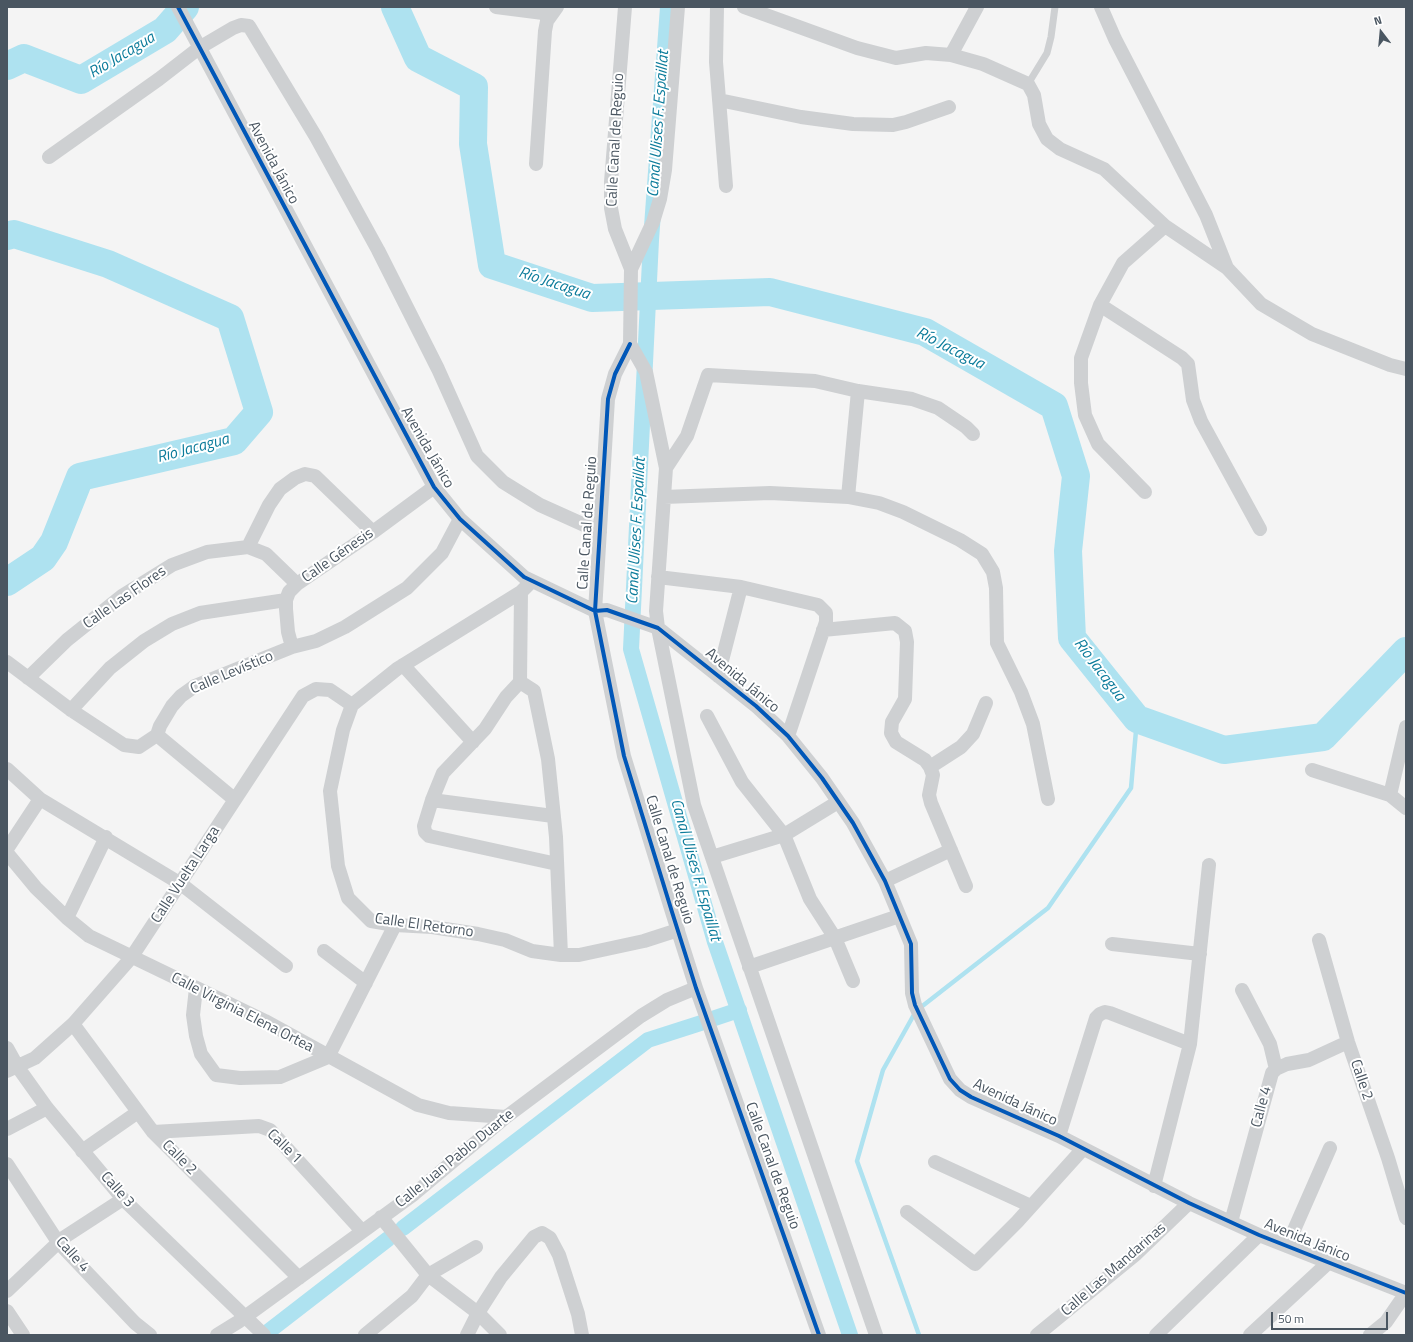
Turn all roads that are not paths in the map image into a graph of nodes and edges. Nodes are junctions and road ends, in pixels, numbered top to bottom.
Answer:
1 (178, 7) edge
2 (496, 7) edge
3 (624, 7) edge
4 (678, 7) edge
5 (717, 7) edge
6 (744, 7) edge
7 (977, 7) edge
8 (1055, 7) edge
9 (1101, 7) edge
10 (554, 10) edge
11 (196, 43) junction
12 (951, 55) junction
13 (1028, 84) junction
14 (719, 100) junction
15 (949, 107) dead end
16 (49, 157) dead end
17 (536, 164) dead end
18 (726, 186) dead end
19 (1165, 226) junction
20 (1227, 268) junction
21 (631, 269) junction
22 (1100, 305) junction
23 (630, 344) junction
24 (1406, 369) edge
25 (858, 391) junction
26 (973, 434) dead end
27 (666, 468) junction
28 (434, 487) junction
29 (1145, 492) dead end
30 (664, 497) junction
31 (848, 497) junction
32 (460, 519) junction
33 (1260, 529) dead end
34 (373, 532) junction
35 (600, 532) junction
36 (248, 547) junction
37 (658, 577) junction
38 (531, 582) junction
39 (297, 584) junction
40 (741, 587) junction
41 (521, 592) junction
42 (286, 600) junction
43 (601, 610) junction
44 (654, 626) junction
45 (823, 630) junction
46 (292, 647) junction
47 (7, 662) edge
48 (403, 665) junction
49 (718, 676) junction
50 (28, 678) junction
51 (520, 682) junction
52 (986, 703) dead end
53 (352, 705) junction
54 (71, 710) junction
55 (707, 716) dead end
56 (1406, 728) edge
57 (157, 736) junction
58 (788, 736) junction
59 (473, 742) junction
60 (930, 767) junction
61 (7, 769) edge
62 (1312, 770) dead end
63 (1390, 795) junction
64 (1048, 798) dead end
65 (40, 799) junction
66 (234, 800) junction
67 (432, 800) junction
68 (838, 802) junction
69 (1406, 808) edge
70 (553, 816) junction
71 (784, 835) junction
72 (106, 837) junction
73 (7, 849) edge
74 (951, 850) junction
75 (7, 853) edge
76 (712, 857) junction
77 (558, 864) junction
78 (1209, 865) dead end
79 (885, 881) junction
80 (181, 884) junction
81 (966, 886) dead end
82 (899, 916) junction
83 (67, 918) junction
84 (395, 925) junction
85 (678, 930) junction
86 (835, 938) junction
87 (1319, 940) dead end
88 (1112, 944) dead end
89 (324, 951) dead end
90 (1200, 954) junction
91 (561, 955) junction
92 (131, 958) junction
93 (286, 966) dead end
94 (750, 967) junction
95 (853, 981) dead end
96 (366, 983) junction
97 (196, 988) junction
98 (696, 988) junction
99 (1242, 990) dead end
100 (73, 1024) junction
101 (1348, 1042) junction
102 (1190, 1044) junction
103 (7, 1048) edge
104 (328, 1056) junction
105 (12, 1068) edge
106 (1276, 1069) junction
107 (47, 1108) junction
108 (138, 1112) junction
109 (506, 1117) junction
110 (7, 1128) edge
111 (153, 1132) junction
112 (1059, 1136) junction
113 (1330, 1148) dead end
114 (1082, 1150) junction
115 (82, 1151) junction
116 (935, 1162) dead end
117 (7, 1164) edge
118 (1154, 1186) junction
119 (124, 1198) junction
120 (1189, 1204) junction
121 (1031, 1206) junction
122 (907, 1212) dead end
123 (381, 1217) junction
124 (1406, 1218) edge
125 (1231, 1222) junction
126 (362, 1231) junction
127 (1259, 1235) junction
128 (58, 1242) junction
129 (1287, 1246) junction
130 (476, 1247) dead end
131 (1329, 1262) junction
132 (428, 1275) junction
133 (299, 1278) junction
134 (7, 1291) edge
135 (1406, 1293) edge
136 (7, 1311) edge
137 (478, 1313) junction
138 (240, 1324) edge
139 (1387, 1329) edge
140 (23, 1335) edge
141 (150, 1335) edge
142 (217, 1335) edge
143 (264, 1335) edge
144 (365, 1335) edge
145 (467, 1335) edge
146 (500, 1335) edge
147 (582, 1335) edge
148 (820, 1335) edge
149 (876, 1335) edge
150 (1037, 1335) edge
151 (1156, 1335) edge
152 (1250, 1335) edge
153 (1370, 1335) edge

1 - 11 street, Avenida Jánico
2 - 10 street
3 - 21 street, Calle Canal de Reguio
4 - 21 street, Calle Canal de Reguio
5 - 14 street
6 - 12 street
7 - 12 street
8 - 13 lane
9 - 20 street
10 - 17 street
11 - 16 street
11 - 28 street, Avenida Jánico
11 - 35 street
12 - 13 street
13 - 19 street
14 - 15 street
14 - 18 street
19 - 20 street
19 - 22 street
20 - 24 street
21 - 23 street, Calle Canal de Reguio
22 - 29 street
22 - 33 street
23 - 27 street
23 - 35 street, Calle Canal de Reguio
25 - 26 street
25 - 27 street
25 - 31 street
27 - 30 street
28 - 32 street, Avenida Jánico
28 - 34 street, Calle Génesis
30 - 31 street
30 - 37 street
31 - 64 street
32 - 38 street, Avenida Jánico
32 - 46 street, Calle Levístico
34 - 36 street
34 - 39 street, Calle Génesis
35 - 43 street, Calle Canal de Reguio
36 - 39 street, Calle Las Flores
36 - 50 street, Calle Las Flores
37 - 40 street
37 - 44 street
38 - 41 street
38 - 43 street, Avenida Jánico
39 - 42 street, Calle Génesis
40 - 45 street
40 - 49 street
41 - 48 street
41 - 51 street
42 - 46 street
42 - 54 street
43 - 44 street, Avenida Jánico
43 - 85 street, Calle Canal de Reguio
44 - 49 street, Avenida Jánico
44 - 76 street
45 - 58 street
45 - 60 street
46 - 57 street, Calle Levístico
47 - 50 street
48 - 53 street
48 - 59 street
49 - 58 street, Avenida Jánico
50 - 54 street
51 - 59 street
51 - 70 street
52 - 60 street
53 - 66 street, Calle Vuelta Larga
53 - 84 street, Calle El Retorno
54 - 57 street
55 - 71 street
56 - 63 street
57 - 66 street
58 - 68 street, Avenida Jánico
59 - 67 street
60 - 74 street
61 - 65 street
62 - 63 street
63 - 69 street
65 - 72 street
65 - 73 street
66 - 80 street, Calle Vuelta Larga
67 - 70 street
67 - 77 street
68 - 71 street
68 - 79 street, Avenida Jánico
70 - 77 street
71 - 76 street
71 - 86 street
72 - 80 street
72 - 83 street
74 - 79 street
74 - 81 street
75 - 83 street, Calle Virginia Elena Ortea
76 - 94 street
77 - 91 street
78 - 90 street
79 - 82 street, Avenida Jánico
80 - 92 street, Calle Vuelta Larga
80 - 93 street
82 - 86 street
82 - 112 street, Avenida Jánico
83 - 92 street, Calle Virginia Elena Ortea
84 - 91 street, Calle El Retorno
84 - 96 street
85 - 91 street, Calle El Retorno
85 - 98 street, Calle Canal de Reguio
86 - 94 street
86 - 95 street
87 - 101 street, Calle 2
88 - 90 street
89 - 96 street
90 - 102 street
92 - 97 street, Calle Virginia Elena Ortea
92 - 100 street, Calle Vuelta Larga
94 - 149 street
96 - 104 street
97 - 104 street, Calle Virginia Elena Ortea
97 - 104 street
98 - 109 street, Calle Juan Pablo Duarte
98 - 148 street, Calle Canal de Reguio
99 - 106 street
100 - 105 street, Calle Vuelta Larga
100 - 108 street, Calle 2
101 - 106 street, Calle 4
101 - 124 street, Calle 2
102 - 112 street
102 - 118 street
103 - 105 street, Calle 3
104 - 109 street, Calle Virginia Elena Ortea
105 - 107 street, Calle 3
106 - 125 street, Calle 4
107 - 110 street
107 - 115 street, Calle 3
108 - 111 street, Calle 2
108 - 115 street
109 - 123 street, Calle Juan Pablo Duarte
111 - 126 street, Calle 1
111 - 133 street, Calle 2
112 - 114 street, Avenida Jánico
113 - 129 street
114 - 118 street, Avenida Jánico
114 - 121 street
115 - 119 street, Calle 3
116 - 121 street
117 - 128 street, Calle 4
118 - 120 street, Avenida Jánico
119 - 128 street
119 - 138 street, Calle 3
120 - 125 street, Avenida Jánico
120 - 150 street, Calle Las Mandarinas
121 - 122 street
123 - 126 street, Calle Juan Pablo Duarte
123 - 132 street
125 - 127 street, Avenida Jánico
126 - 133 street, Calle Juan Pablo Duarte
127 - 129 street, Avenida Jánico
127 - 151 street
128 - 134 street
128 - 141 street, Calle 4
129 - 131 street, Avenida Jánico
130 - 132 street
131 - 135 street, Avenida Jánico
131 - 152 street
132 - 137 street
132 - 144 street
133 - 138 street, Calle Juan Pablo Duarte
135 - 139 street
136 - 140 street
137 - 145 street
137 - 146 street
137 - 147 street
138 - 142 street, Calle Juan Pablo Duarte
138 - 143 street, Calle 3
139 - 153 street

